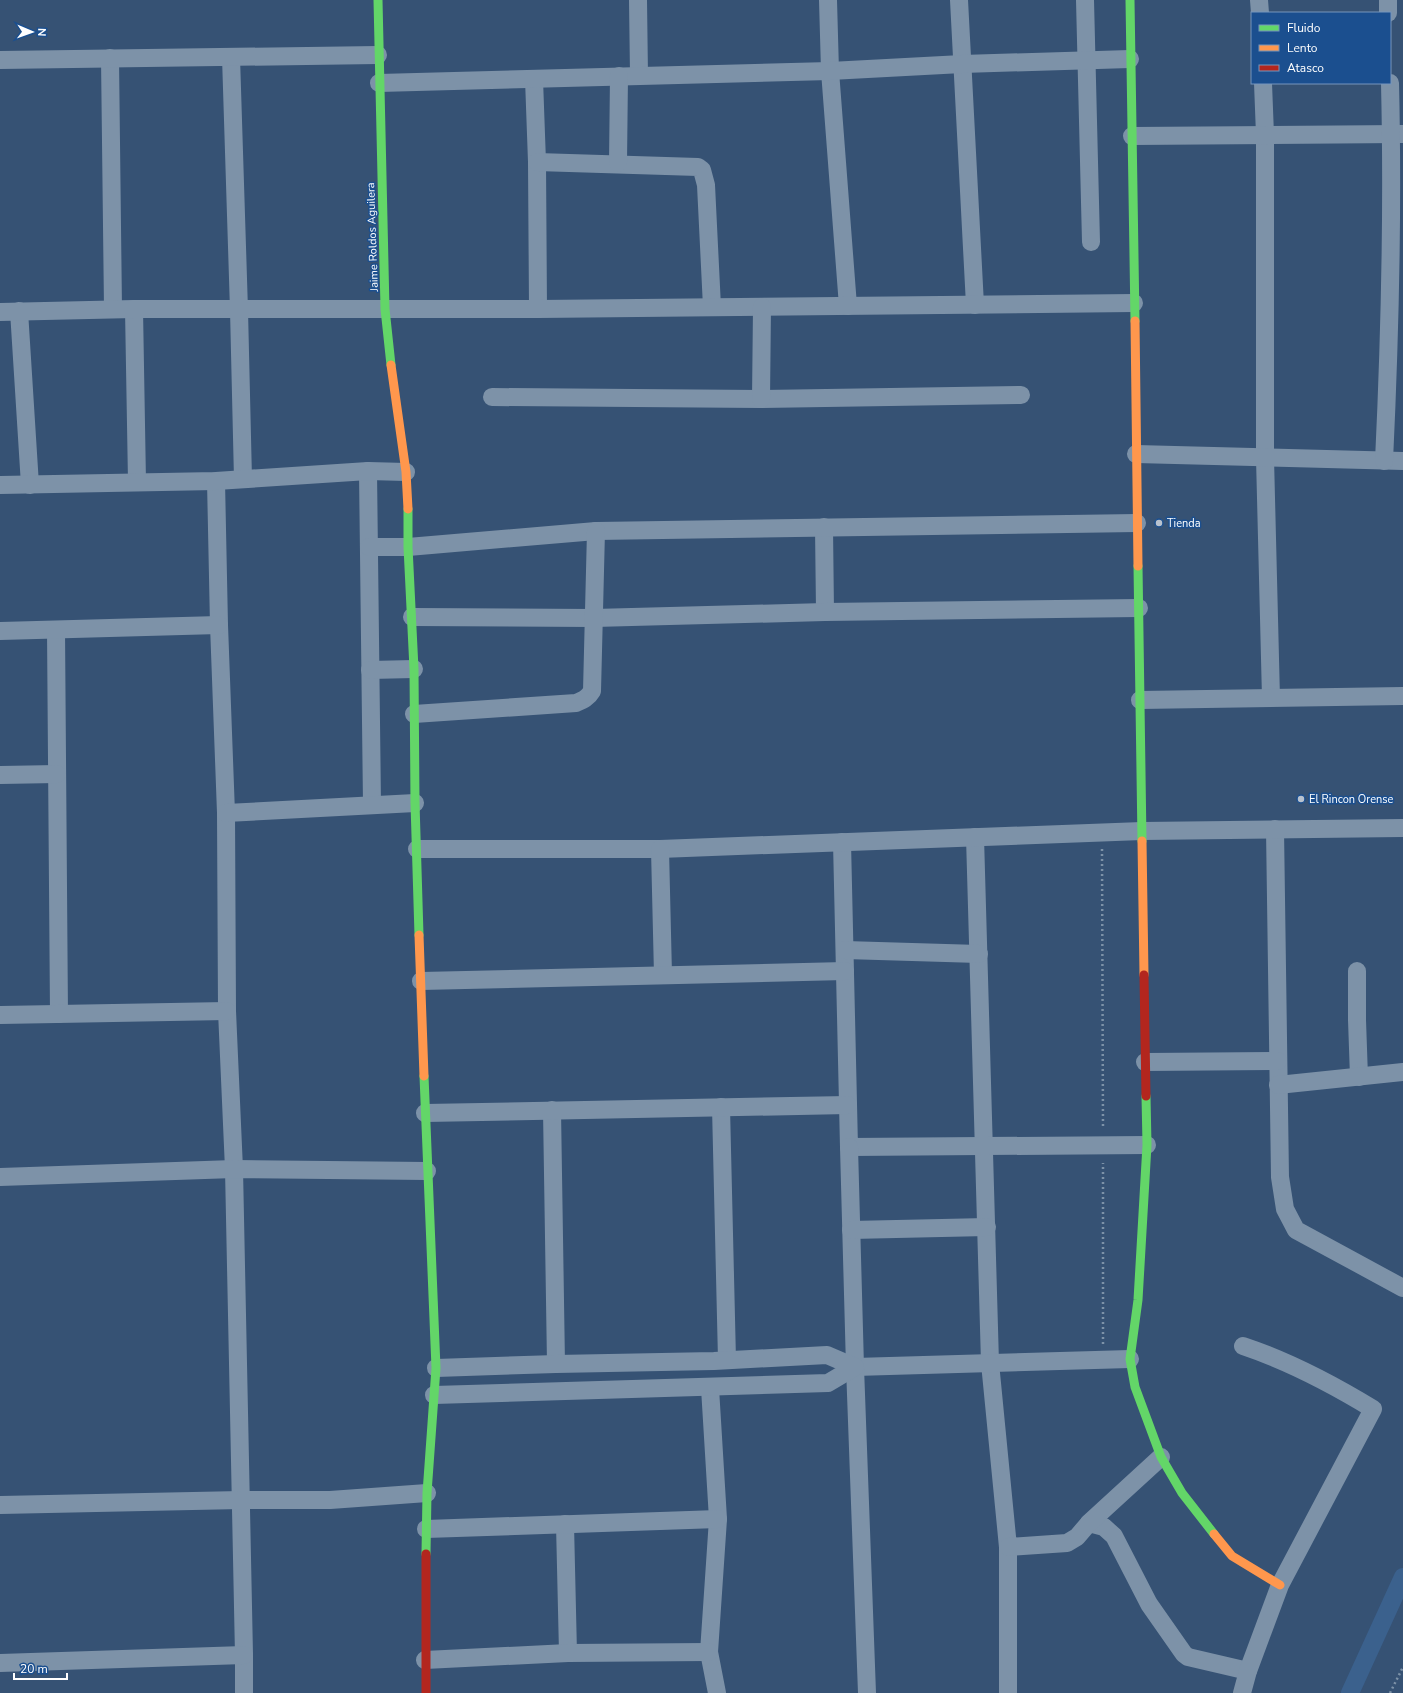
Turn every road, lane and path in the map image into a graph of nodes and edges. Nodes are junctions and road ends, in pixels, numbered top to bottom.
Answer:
1 (378, 0) edge
2 (638, 0) edge
3 (828, 0) edge
4 (959, 0) edge
5 (1085, 0) edge
6 (1130, 0) edge
7 (1260, 0) edge
8 (1388, 0) edge
9 (1260, 12) edge
10 (1388, 12) edge
11 (378, 55) junction
12 (231, 57) junction
13 (110, 58) junction
14 (1130, 59) junction
15 (0, 60) edge
16 (1086, 60) junction
17 (962, 64) junction
18 (830, 71) junction
19 (619, 76) junction
20 (639, 76) junction
21 (534, 80) junction
22 (379, 83) junction
23 (1263, 84) edge
24 (1390, 84) edge
25 (1397, 134) edge
26 (1265, 135) junction
27 (1132, 136) junction
28 (537, 162) junction
29 (618, 163) junction
30 (1091, 242) dead end
31 (1134, 303) junction
32 (975, 305) junction
33 (848, 306) junction
34 (712, 307) junction
35 (762, 307) junction
36 (113, 309) junction
37 (134, 309) junction
38 (385, 309) junction
39 (538, 309) junction
40 (240, 310) junction
41 (19, 311) junction
42 (0, 312) edge
43 (1021, 395) dead end
44 (492, 397) dead end
45 (761, 399) junction
46 (1136, 454) junction
47 (1265, 458) junction
48 (1384, 461) junction
49 (1403, 461) edge
50 (368, 472) junction
51 (406, 472) junction
52 (243, 479) junction
53 (216, 481) junction
54 (137, 482) junction
55 (0, 485) edge
56 (30, 485) junction
57 (1137, 523) junction
58 (824, 527) junction
59 (596, 531) junction
60 (369, 547) junction
61 (408, 548) junction
62 (1139, 608) junction
63 (826, 612) junction
64 (412, 617) junction
65 (594, 618) junction
66 (219, 625) junction
67 (56, 630) junction
68 (0, 631) edge
69 (414, 669) junction
70 (370, 670) junction
71 (1403, 696) edge
72 (1271, 698) junction
73 (1140, 700) junction
74 (414, 714) junction
75 (57, 774) junction
76 (0, 776) edge
77 (415, 803) junction
78 (372, 806) junction
79 (226, 813) junction
80 (1403, 828) edge
81 (1275, 829) junction
82 (1142, 831) junction
83 (1102, 832) junction
84 (975, 837) junction
85 (842, 842) junction
86 (417, 849) junction
87 (660, 849) junction
88 (845, 950) junction
89 (979, 954) junction
90 (845, 971) junction
91 (1357, 971) dead end
92 (663, 975) junction
93 (421, 981) junction
94 (227, 1011) junction
95 (59, 1014) junction
96 (0, 1015) edge
97 (1278, 1060) junction
98 (1145, 1062) junction
99 (1403, 1072) edge
100 (1359, 1077) junction
101 (1278, 1086) junction
102 (848, 1104) junction
103 (721, 1107) junction
104 (552, 1110) junction
105 (425, 1113) junction
106 (985, 1146) junction
107 (1103, 1146) junction
108 (1147, 1146) junction
109 (849, 1147) junction
110 (234, 1169) junction
111 (427, 1171) junction
112 (0, 1177) edge
113 (987, 1227) junction
114 (851, 1230) junction
115 (1403, 1288) edge
116 (1242, 1346) dead end
117 (1103, 1359) junction
118 (1130, 1359) junction
119 (727, 1360) junction
120 (990, 1363) junction
121 (556, 1364) junction
122 (855, 1367) junction
123 (436, 1368) junction
124 (710, 1388) junction
125 (434, 1395) junction
126 (1161, 1457) junction
127 (427, 1494) junction
128 (240, 1500) junction
129 (0, 1506) edge
130 (718, 1519) junction
131 (1089, 1523) junction
132 (565, 1524) junction
133 (426, 1529) junction
134 (1008, 1547) junction
135 (1280, 1585) junction
136 (709, 1652) junction
137 (568, 1653) junction
138 (244, 1655) junction
139 (425, 1660) junction
140 (0, 1663) edge
141 (1403, 1667) edge
142 (1248, 1671) junction
143 (244, 1693) edge
144 (426, 1693) edge
145 (717, 1693) edge
146 (867, 1693) edge
147 (1008, 1693) edge
148 (1242, 1693) edge
149 (1390, 1693) edge

1 - 11 street, Jaime Roldos Aguilera
2 - 20 street
3 - 18 street
4 - 17 street
5 - 16 street
6 - 14 street
7 - 9 street
8 - 10 street
11 - 12 street
11 - 22 street, Jaime Roldos Aguilera
12 - 13 street
12 - 40 street
13 - 15 street
13 - 36 street
14 - 16 street
14 - 27 street
16 - 17 street
16 - 30 street
17 - 18 street
17 - 32 street
18 - 20 street
18 - 33 street
19 - 20 street
19 - 21 street
19 - 29 street
21 - 22 street
21 - 28 street
22 - 38 street, Jaime Roldos Aguilera
23 - 26 street
24 - 25 street
25 - 26 street
25 - 48 street
26 - 27 street
26 - 47 street
27 - 31 street
28 - 29 street
28 - 39 street
29 - 34 street
31 - 32 street
31 - 46 street
32 - 33 street
33 - 35 street
34 - 35 street
34 - 39 street
35 - 45 street
36 - 37 street
36 - 41 street
37 - 40 street
37 - 54 street
38 - 39 street
38 - 40 street
38 - 51 street, Jaime Roldos Aguilera
40 - 52 street
41 - 42 street
41 - 56 street
43 - 45 street
44 - 45 street
46 - 47 street
46 - 57 street
47 - 48 street
47 - 72 street
48 - 49 street
50 - 51 street
50 - 52 street
50 - 60 street
51 - 61 street, Jaime Roldos Aguilera
52 - 53 street
53 - 54 street
53 - 66 street
54 - 56 street
55 - 56 street
57 - 58 street
57 - 62 street
58 - 59 street
58 - 63 street
59 - 61 street
59 - 65 street
60 - 61 street
60 - 70 street
61 - 64 street, Jaime Roldos Aguilera
62 - 63 street
62 - 73 street
63 - 65 street
64 - 65 street
64 - 69 street, Jaime Roldos Aguilera
65 - 74 street
66 - 67 street
66 - 79 street
67 - 68 street
67 - 75 street
69 - 70 street
69 - 74 street, Jaime Roldos Aguilera
70 - 78 street
71 - 72 street
72 - 73 street
73 - 82 street
74 - 77 street, Jaime Roldos Aguilera
75 - 76 street
75 - 95 street
77 - 78 street
77 - 86 street, Jaime Roldos Aguilera
78 - 79 street
79 - 94 street
80 - 81 street
81 - 82 street
81 - 97 street
82 - 83 street
82 - 98 street
83 - 84 street
83 - 107 path
84 - 85 street
84 - 89 street
85 - 87 street
85 - 88 street
86 - 87 street
86 - 93 street, Jaime Roldos Aguilera
87 - 92 street
88 - 89 street
88 - 90 street
89 - 106 street
90 - 92 street
90 - 102 street
91 - 100 street
92 - 93 street
93 - 105 street, Jaime Roldos Aguilera
94 - 95 street
94 - 110 street
95 - 96 street
97 - 98 street
97 - 101 street
98 - 108 street
99 - 100 street
100 - 101 street
101 - 115 street
102 - 103 street
102 - 109 street
103 - 104 street
103 - 119 street
104 - 105 street
104 - 121 street
105 - 111 street, Jaime Roldos Aguilera
106 - 107 street
106 - 109 street
106 - 113 street
107 - 108 street
107 - 117 path
108 - 118 street
109 - 114 street
110 - 111 street
110 - 112 street
110 - 128 street
111 - 123 street, Jaime Roldos Aguilera
113 - 114 street
113 - 120 street
114 - 122 street
116 - 135 street
117 - 118 street
117 - 120 street
118 - 126 street
119 - 121 street
119 - 122 street
120 - 122 street
120 - 134 street
121 - 123 street
122 - 124 street
122 - 146 street
123 - 125 street, Jaime Roldos Aguilera
124 - 125 street
124 - 130 street
125 - 127 street, Jaime Roldos Aguilera
126 - 131 street
126 - 135 street
127 - 128 street
127 - 133 street, Jaime Roldos Aguilera
128 - 129 street
128 - 138 street
130 - 132 street
130 - 136 street
131 - 134 street
131 - 142 street
132 - 133 street
132 - 137 street
133 - 139 street, Jaime Roldos Aguilera
134 - 147 street
135 - 142 street
136 - 137 street
136 - 145 street
137 - 139 street
138 - 140 street
138 - 143 street
139 - 144 street, Jaime Roldos Aguilera
141 - 149 path
142 - 148 street

